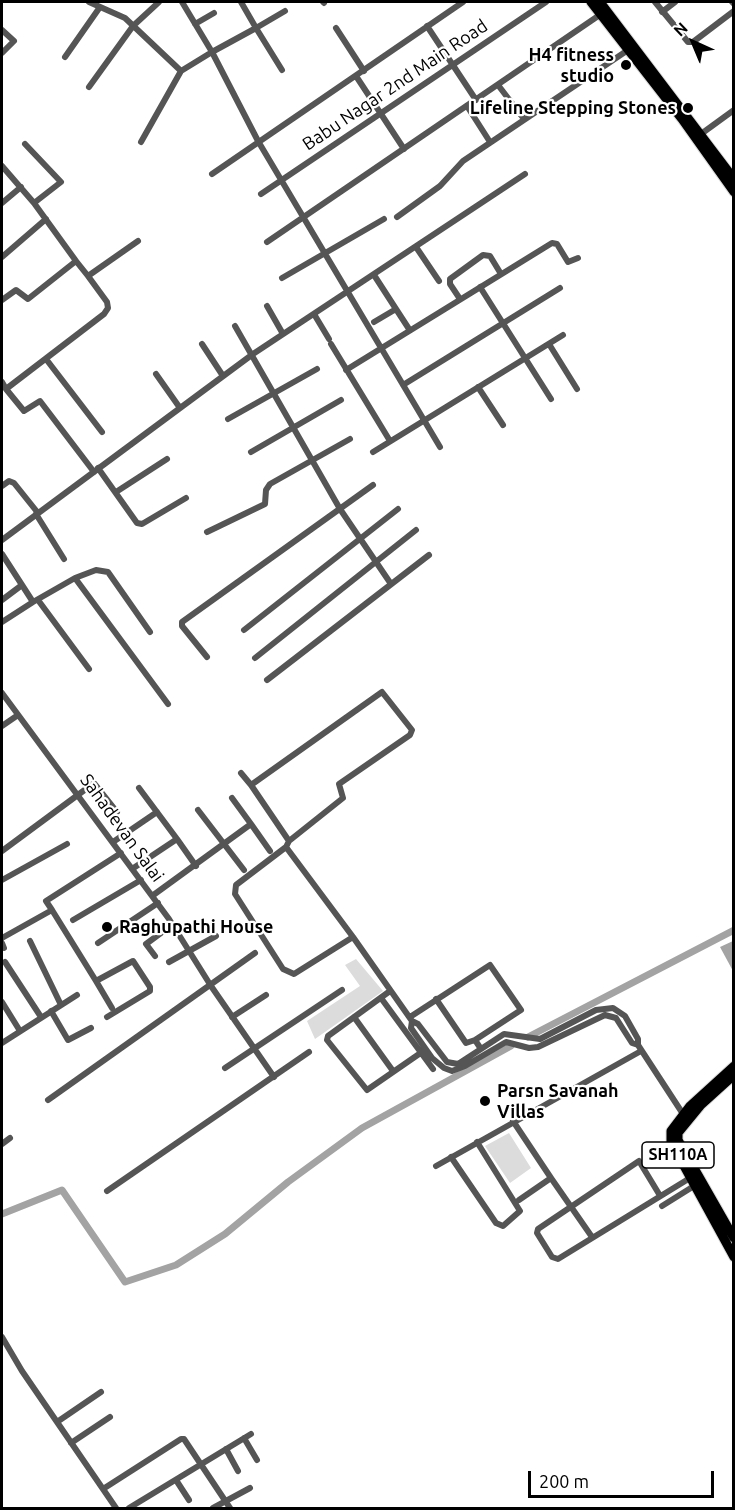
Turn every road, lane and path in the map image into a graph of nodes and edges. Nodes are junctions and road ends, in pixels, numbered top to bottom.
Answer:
1 (89, 2) edge
2 (159, 2) edge
3 (182, 2) edge
4 (241, 2) edge
5 (463, 2) edge
6 (546, 2) edge
7 (591, 2) edge
8 (655, 2) edge
9 (675, 2) edge
10 (100, 7) junction
11 (604, 7) edge
12 (285, 11) dead end
13 (734, 11) edge
14 (662, 12) junction
15 (214, 13) dead end
16 (195, 24) junction
17 (133, 26) junction
18 (427, 26) junction
19 (256, 28) junction
20 (336, 28) dead end
21 (2, 30) edge
22 (628, 50) junction
23 (212, 52) junction
24 (2, 53) edge
25 (65, 57) dead end
26 (453, 64) junction
27 (282, 70) dead end
28 (181, 71) junction
29 (364, 71) junction
30 (357, 76) junction
31 (498, 85) junction
32 (89, 87) dead end
33 (476, 100) junction
34 (467, 106) junction
35 (734, 110) edge
36 (381, 112) junction
37 (685, 117) junction
38 (524, 119) junction
39 (701, 134) junction
40 (258, 141) junction
41 (141, 142) dead end
42 (490, 142) junction
43 (25, 144) dead end
44 (404, 149) junction
45 (2, 166) edge
46 (212, 174) dead end
47 (525, 174) dead end
48 (734, 179) edge
49 (280, 180) junction
50 (21, 187) junction
51 (734, 192) edge
52 (261, 194) dead end
53 (2, 203) edge
54 (34, 203) junction
55 (397, 217) dead end
56 (303, 218) junction
57 (46, 219) junction
58 (384, 219) dead end
59 (138, 241) dead end
60 (267, 243) dead end
61 (416, 247) junction
62 (325, 255) junction
63 (2, 257) edge
64 (578, 258) dead end
65 (76, 261) junction
66 (501, 274) junction
67 (374, 275) junction
68 (88, 276) junction
69 (282, 278) dead end
70 (439, 281) dead end
71 (480, 287) junction
72 (560, 288) dead end
73 (347, 293) junction
74 (460, 299) junction
75 (2, 300) edge
76 (267, 306) dead end
77 (396, 309) junction
78 (314, 314) junction
79 (374, 322) dead end
80 (502, 322) junction
81 (235, 326) dead end
82 (409, 329) junction
83 (283, 334) junction
84 (563, 335) dead end
85 (202, 344) dead end
86 (549, 344) junction
87 (380, 348) junction
88 (253, 354) junction
89 (525, 358) junction
90 (46, 359) junction
91 (317, 369) dead end
92 (346, 370) junction
93 (156, 374) dead end
94 (223, 376) junction
95 (2, 382) edge
96 (403, 385) junction
97 (478, 387) junction
98 (6, 389) junction
99 (577, 389) dead end
100 (275, 393) junction
101 (551, 399) dead end
102 (341, 400) dead end
103 (180, 408) junction
104 (228, 419) dead end
105 (424, 420) junction
106 (503, 425) dead end
107 (294, 427) junction
108 (102, 432) dead end
109 (350, 439) dead end
110 (390, 441) junction
111 (440, 447) dead end
112 (251, 452) dead end
113 (373, 452) dead end
114 (167, 459) dead end
115 (313, 461) junction
116 (96, 470) junction
117 (373, 485) dead end
118 (2, 486) edge
119 (116, 492) junction
120 (186, 498) dead end
121 (340, 509) junction
122 (398, 509) dead end
123 (37, 513) junction
124 (416, 530) dead end
125 (207, 532) dead end
126 (360, 539) junction
127 (2, 540) edge
128 (2, 555) edge
129 (429, 555) dead end
130 (64, 559) dead end
131 (377, 562) junction
132 (75, 579) junction
133 (391, 584) junction
134 (22, 585) junction
135 (2, 600) edge
136 (36, 601) junction
137 (2, 622) edge
138 (244, 630) dead end
139 (150, 632) dead end
140 (207, 657) dead end
141 (255, 658) dead end
142 (89, 669) dead end
143 (267, 680) dead end
144 (2, 693) edge
145 (168, 704) dead end
146 (18, 715) junction
147 (2, 726) edge
148 (241, 773) dead end
149 (251, 785) junction
150 (139, 788) dead end
151 (79, 795) junction
152 (232, 798) dead end
153 (198, 810) dead end
154 (117, 812) dead end
155 (157, 812) junction
156 (251, 824) junction
157 (177, 839) junction
158 (113, 842) junction
159 (67, 844) dead end
160 (225, 844) junction
161 (287, 844) junction
162 (2, 851) edge
163 (270, 851) dead end
164 (121, 853) junction
165 (196, 866) junction
166 (132, 869) junction
167 (244, 870) dead end
168 (2, 880) edge
169 (141, 880) junction
170 (152, 896) junction
171 (158, 903) junction
172 (52, 910) junction
173 (73, 920) dead end
174 (172, 924) junction
175 (216, 936) dead end
176 (353, 937) junction
177 (2, 938) edge
178 (30, 941) dead end
179 (98, 943) dead end
180 (190, 951) junction
181 (255, 953) dead end
182 (155, 956) dead end
183 (5, 962) dead end
184 (169, 962) dead end
185 (96, 981) junction
186 (211, 986) junction
187 (342, 990) dead end
188 (390, 991) junction
189 (77, 995) dead end
190 (266, 995) dead end
191 (381, 998) junction
192 (436, 999) junction
193 (2, 1002) edge
194 (61, 1005) junction
195 (112, 1008) dead end
196 (51, 1011) junction
197 (594, 1011) junction
198 (622, 1012) junction
199 (40, 1017) junction
200 (107, 1017) dead end
201 (232, 1017) junction
202 (354, 1017) junction
203 (597, 1018) junction
204 (616, 1018) junction
205 (411, 1019) junction
206 (91, 1028) dead end
207 (20, 1031) junction
208 (504, 1034) junction
209 (428, 1038) junction
210 (475, 1040) junction
211 (2, 1042) edge
212 (506, 1042) junction
213 (421, 1043) junction
214 (541, 1043) junction
215 (254, 1048) junction
216 (640, 1048) junction
217 (481, 1049) junction
218 (309, 1052) dead end
219 (422, 1052) junction
220 (445, 1065) junction
221 (462, 1065) junction
222 (734, 1066) edge
223 (225, 1068) dead end
224 (434, 1068) dead end
225 (393, 1071) junction
226 (734, 1075) edge
227 (274, 1077) junction
228 (48, 1100) dead end
229 (683, 1114) junction
230 (513, 1121) junction
231 (10, 1138) dead end
232 (477, 1142) junction
233 (2, 1144) edge
234 (451, 1157) junction
235 (436, 1166) dead end
236 (551, 1178) junction
237 (692, 1182) junction
238 (106, 1191) dead end
239 (660, 1194) junction
240 (519, 1200) dead end
241 (662, 1206) dead end
242 (571, 1207) junction
243 (592, 1237) junction
244 (734, 1239) edge
245 (734, 1257) edge
246 (2, 1337) edge
247 (101, 1392) dead end
248 (110, 1417) dead end
249 (57, 1422) junction
250 (251, 1434) dead end
251 (244, 1438) junction
252 (71, 1443) junction
253 (226, 1449) junction
254 (257, 1460) dead end
255 (201, 1464) junction
256 (238, 1471) dead end
257 (176, 1480) junction
258 (250, 1488) dead end
259 (103, 1489) junction
260 (189, 1500) dead end
261 (225, 1502) junction
262 (116, 1509) edge
263 (129, 1509) edge
264 (213, 1509) edge
265 (230, 1509) edge

1 - 10 street
2 - 17 street
3 - 16 street
4 - 19 street
5 - 18 street
6 - 26 street, Babu Nagar 2nd Main Road
7 - 11 main road
8 - 14 street
9 - 14 street
10 - 17 street
10 - 25 street
11 - 22 main road
11 - 31 street
11 - 37 main road
12 - 19 street
13 - 14 street
15 - 16 street
16 - 23 street
17 - 28 street
17 - 32 street
18 - 26 street
18 - 29 street
19 - 23 street
19 - 27 street
20 - 29 street
21 - 24 street
22 - 37 main road
22 - 38 street
23 - 28 street
23 - 40 street
26 - 33 street
26 - 36 street, Babu Nagar 2nd Main Road
28 - 41 street
29 - 30 street
30 - 36 street
30 - 40 street
31 - 33 street
31 - 38 street
33 - 34 street
34 - 42 street
34 - 44 street
35 - 39 street
36 - 44 street
36 - 49 street, Babu Nagar 2nd Main Road
37 - 39 main road
37 - 51 main road
38 - 42 street
39 - 48 main road
40 - 46 street
40 - 49 street
42 - 55 street
43 - 54 street
44 - 56 street
45 - 50 street
47 - 61 street
49 - 52 street, Babu Nagar 2nd Main Road
49 - 56 street
50 - 53 street
50 - 54 street
54 - 57 street
56 - 60 street
56 - 62 street
57 - 63 street
57 - 65 street
58 - 62 street
59 - 68 street
61 - 67 street
61 - 70 street
62 - 69 street
62 - 73 street
64 - 66 street
65 - 68 street
65 - 75 street
66 - 71 street
66 - 74 street
67 - 73 street
67 - 77 street
68 - 90 street
71 - 74 street
71 - 80 street
72 - 80 street
73 - 78 street
73 - 87 street
74 - 82 street
76 - 83 street
77 - 79 street
77 - 82 street
78 - 83 street
78 - 92 street
80 - 89 street
80 - 96 street
81 - 88 street
82 - 87 street
83 - 88 street
84 - 86 street
85 - 94 street
86 - 89 street
86 - 99 street
87 - 92 street
87 - 96 street
88 - 94 street
88 - 100 street
89 - 97 street
89 - 101 street
90 - 98 street
90 - 108 street
91 - 100 street
92 - 110 street
93 - 103 street
94 - 103 street
95 - 98 street
96 - 105 street
97 - 105 street
97 - 106 street
98 - 116 street
100 - 104 street
100 - 107 street
102 - 107 street
103 - 116 street
105 - 110 street
105 - 111 street
107 - 112 street
107 - 115 street
109 - 115 street
110 - 113 street
114 - 119 street
115 - 121 street
115 - 125 street
116 - 119 street
116 - 123 street
117 - 121 street
118 - 123 street
119 - 120 street
121 - 126 street
121 - 140 street
122 - 126 street
123 - 127 street
123 - 130 street
124 - 131 street
126 - 131 street
126 - 138 street
128 - 134 street
129 - 133 street
131 - 133 street
131 - 141 street
132 - 136 street
132 - 139 street
132 - 145 street
133 - 143 street
134 - 135 street
134 - 136 street
136 - 137 street
136 - 142 street
144 - 146 street, Sahadevan Salai
146 - 147 street
146 - 151 street, Sahadevan Salai
148 - 149 street
149 - 161 street
149 - 161 street
150 - 155 street
151 - 154 street
151 - 158 street, Sahadevan Salai
151 - 162 street
152 - 156 street
153 - 160 street
155 - 157 street
155 - 158 street
156 - 160 street
156 - 163 street
157 - 165 street
157 - 166 street
158 - 164 street, Sahadevan Salai
159 - 168 street
160 - 165 street
160 - 167 street
161 - 176 street
161 - 176 street
164 - 166 street, Sahadevan Salai
164 - 172 street
165 - 170 street
166 - 169 street, Sahadevan Salai
169 - 170 street, Sahadevan Salai
169 - 173 street
170 - 171 street, Sahadevan Salai
171 - 174 street, Sahadevan Salai
171 - 179 street
172 - 177 street
172 - 185 street
174 - 180 street, Sahadevan Salai
174 - 182 street
175 - 180 street
176 - 188 street
178 - 194 street
180 - 184 street
180 - 186 street, Sahadevan Salai
181 - 186 street
183 - 199 street
185 - 195 street
185 - 200 street
186 - 201 street, Sahadevan Salai
186 - 228 street
187 - 215 street
188 - 191 street
188 - 205 street
189 - 194 street
190 - 201 street
191 - 202 street
191 - 219 street
192 - 205 street
192 - 210 street
192 - 210 street
193 - 207 street
194 - 196 street
196 - 199 street
196 - 206 street
197 - 198 street
197 - 203 street
197 - 214 street
198 - 204 street
198 - 216 street
199 - 207 street
201 - 215 street, Sahadevan Salai
202 - 225 street
202 - 225 street
203 - 204 street
203 - 214 street
204 - 216 street
205 - 209 street
205 - 213 street
207 - 211 street
208 - 212 street
208 - 214 street
208 - 217 street
209 - 213 street
209 - 220 street
210 - 217 street
212 - 214 street
212 - 221 street
213 - 220 street
215 - 223 street
215 - 227 street, Sahadevan Salai
216 - 229 street
216 - 230 street
217 - 221 street
218 - 227 street
219 - 224 street
219 - 225 street
220 - 221 street
222 - 229 main road, SH110A
226 - 244 main road, SH110A
227 - 238 street
229 - 237 main road, SH110A
230 - 232 street
230 - 236 street
231 - 233 street
232 - 234 street
232 - 234 street
234 - 235 street
236 - 240 street
236 - 242 street
237 - 239 street
237 - 241 street
237 - 245 main road, SH110A
239 - 242 street
239 - 243 street
242 - 243 street
242 - 243 street
246 - 249 street
247 - 249 street
248 - 252 street
249 - 252 street
250 - 251 street
251 - 253 street
251 - 254 street
252 - 259 street
253 - 255 street
253 - 256 street
255 - 257 street
255 - 259 street
255 - 261 street
257 - 260 street
257 - 263 street
258 - 261 street
259 - 262 street
261 - 264 street
261 - 265 street

